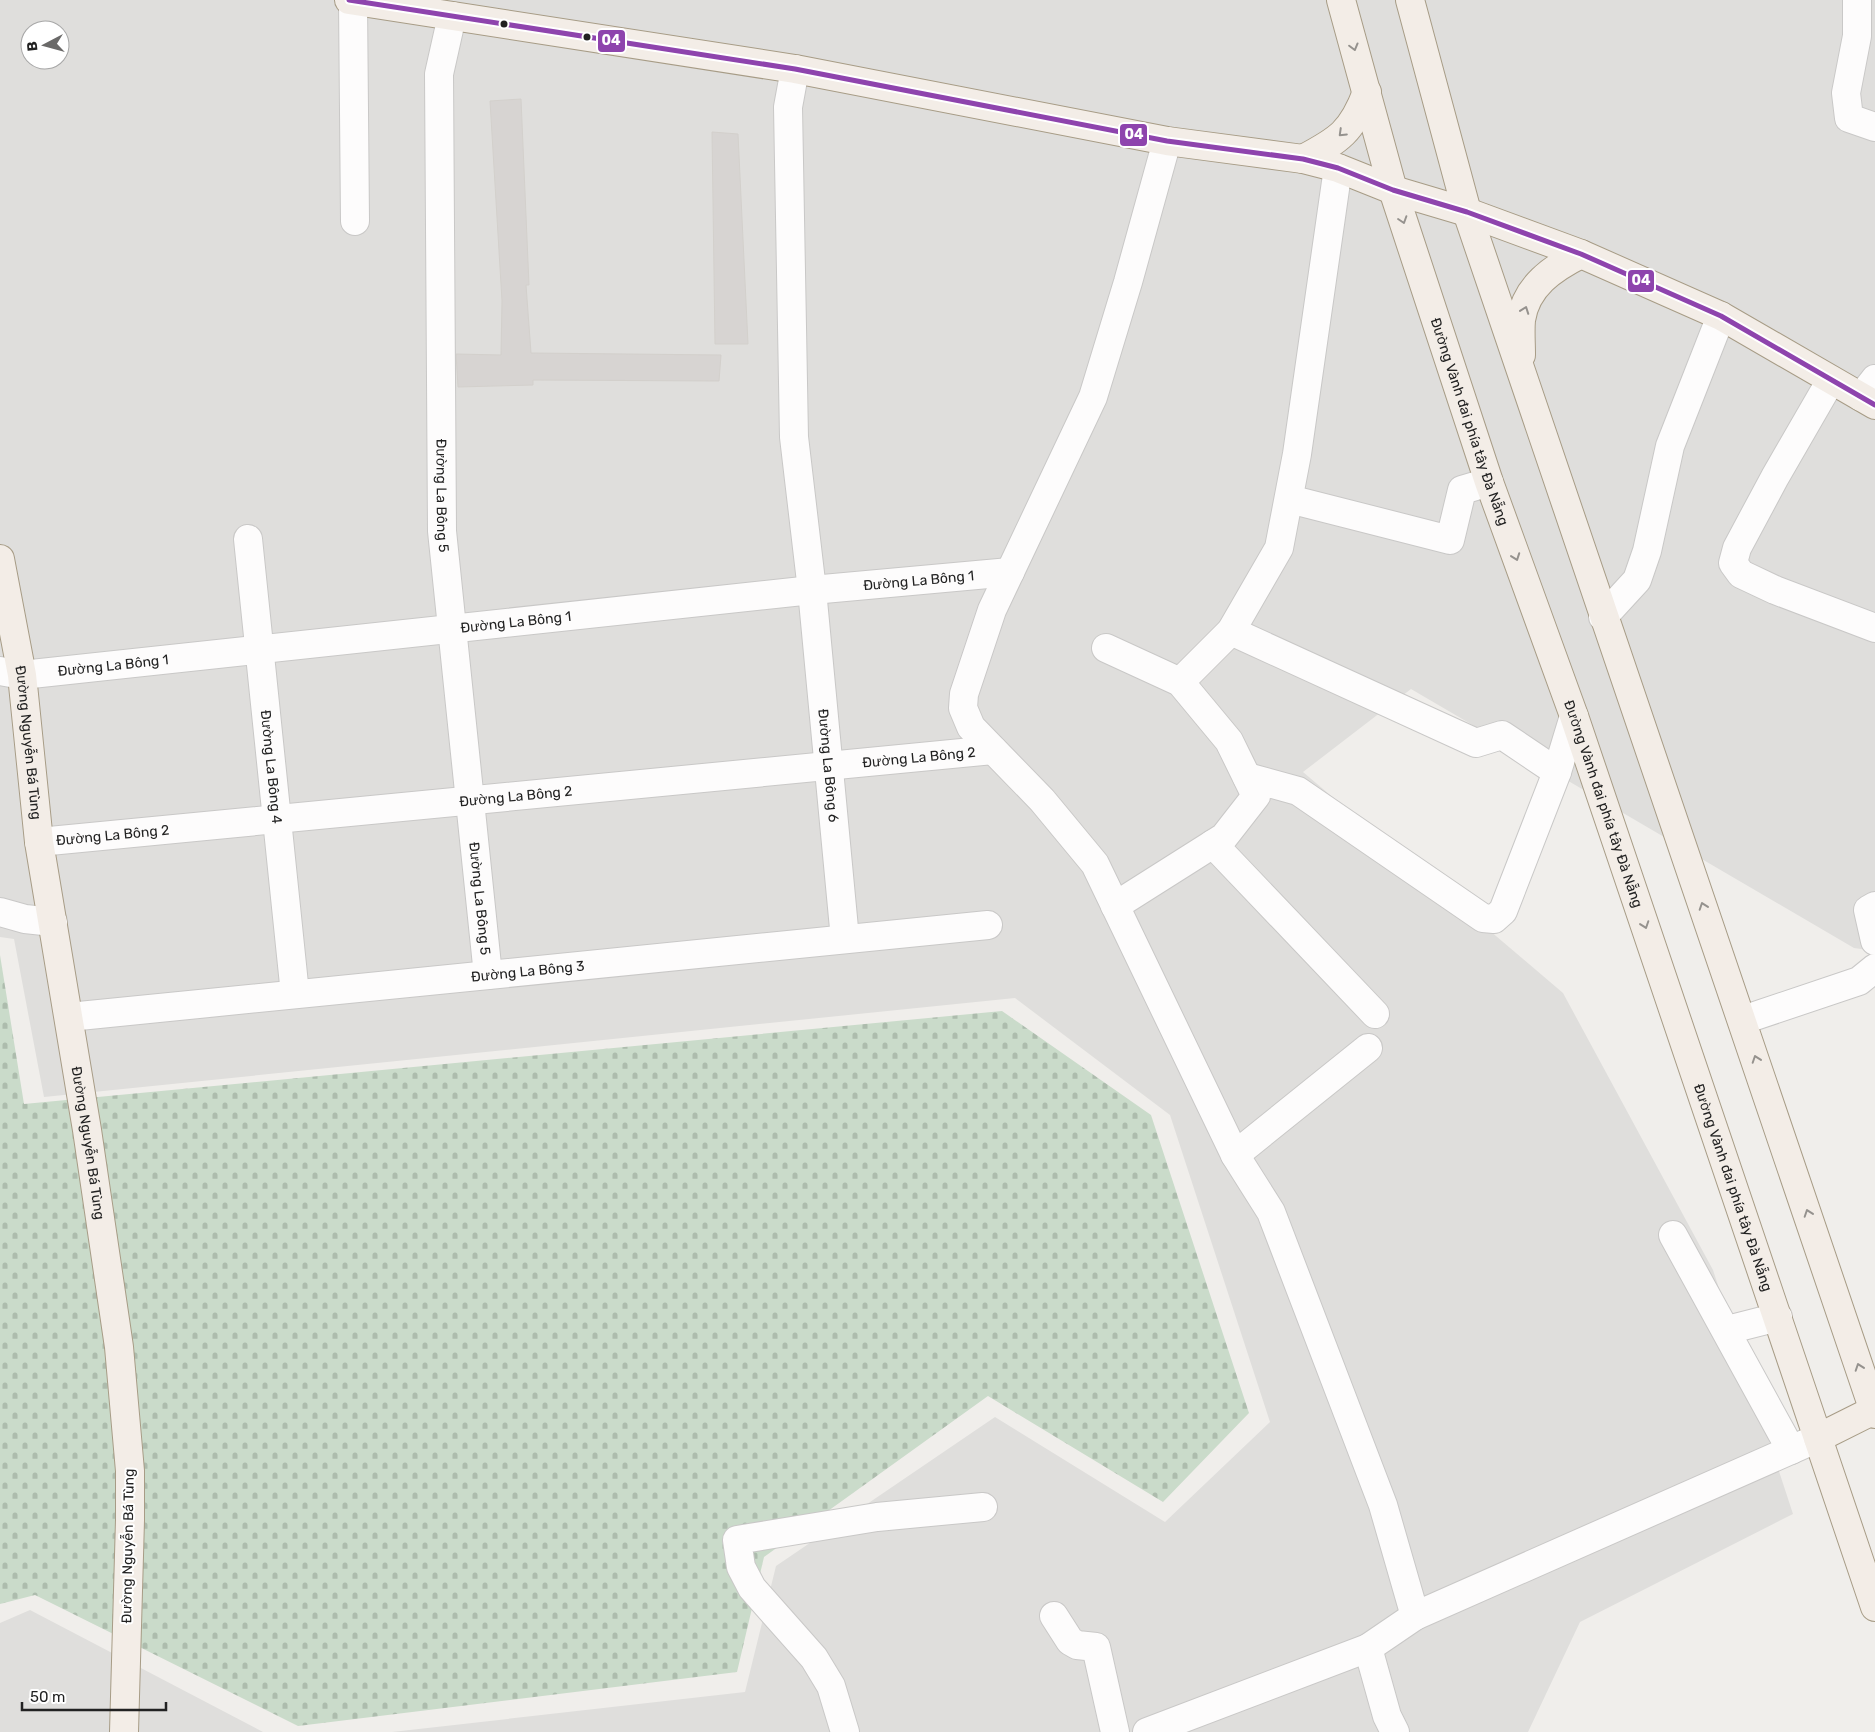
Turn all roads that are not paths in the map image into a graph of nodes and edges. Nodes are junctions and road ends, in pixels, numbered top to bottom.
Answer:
1 (351, 0) edge
2 (1341, 0) edge
3 (1410, 0) edge
4 (1857, 0) edge
5 (452, 16) junction
6 (795, 69) junction
7 (1367, 92) junction
8 (1875, 127) edge
9 (1167, 141) junction
10 (1302, 159) junction
11 (1338, 168) junction
12 (1393, 190) junction
13 (1467, 212) junction
14 (355, 221) dead end
15 (1581, 254) junction
16 (1721, 316) junction
17 (1522, 376) junction
18 (1831, 380) junction
19 (1870, 394) edge
20 (1489, 482) junction
21 (1289, 499) junction
22 (248, 539) dead end
23 (0, 559) edge
24 (1010, 572) junction
25 (812, 590) junction
26 (1603, 617) junction
27 (1875, 628) edge
28 (453, 629) junction
29 (1231, 631) junction
30 (1106, 648) dead end
31 (260, 650) junction
32 (11, 673) edge
33 (1180, 682) junction
34 (1574, 716) junction
35 (993, 750) junction
36 (828, 766) junction
37 (1557, 772) junction
38 (1247, 778) junction
39 (471, 800) junction
40 (277, 819) junction
41 (39, 842) junction
42 (1213, 844) junction
43 (1115, 906) junction
44 (1875, 906) edge
45 (0, 912) edge
46 (52, 922) junction
47 (988, 925) dead end
48 (845, 939) junction
49 (1875, 941) edge
50 (1874, 970) edge
51 (488, 975) junction
52 (295, 994) junction
53 (1375, 1014) dead end
54 (68, 1017) junction
55 (1743, 1020) junction
56 (1368, 1048) dead end
57 (1235, 1155) junction
58 (1673, 1235) dead end
59 (1778, 1317) junction
60 (1726, 1330) junction
61 (1875, 1411) edge
62 (1818, 1438) junction
63 (1791, 1450) junction
64 (983, 1507) dead end
65 (1875, 1606) edge
66 (1054, 1616) dead end
67 (1415, 1616) junction
68 (1368, 1648) junction
69 (124, 1732) edge
70 (845, 1732) edge
71 (1115, 1732) edge
72 (1147, 1732) edge
73 (1395, 1732) edge

1 - 5 main road
1 - 14 street
2 -> 7 main road, Đường Vành đai phía tây Đà Nẵng
3 - 13 main road
4 - 8 street
5 - 6 main road
5 - 28 street, Đường La Bông 5
6 - 9 main road
6 - 25 street, Đường La Bông 6
7 -> 10 main road
7 - 12 main road, Đường Vành đai phía tây Đà Nẵng
9 - 10 main road
9 - 24 street
10 - 11 main road
11 - 12 main road
11 - 21 street
12 - 13 main road
12 -> 20 main road, Đường Vành đai phía tây Đà Nẵng
13 - 15 main road
13 - 17 main road
15 - 16 main road
17 -> 15 main road
16 - 18 main road
16 - 26 street
17 - 26 main road
18 - 19 main road
18 - 27 street
20 - 21 street
20 -> 34 main road, Đường Vành đai phía tây Đà Nẵng
21 - 29 street
22 - 31 street, Đường La Bông 4
23 - 32 main road, Đường Nguyễn Bá Tùng
24 - 25 street, Đường La Bông 1
24 - 35 street
25 - 28 street, Đường La Bông 1
25 - 36 street, Đường La Bông 6
55 -> 26 main road
28 - 31 street, Đường La Bông 1
28 - 39 street, Đường La Bông 5
29 - 33 street
29 - 37 street
30 - 33 street
31 - 32 street, Đường La Bông 1
31 - 40 street, Đường La Bông 4
32 - 41 main road, Đường Nguyễn Bá Tùng
33 - 38 street
34 - 37 street
34 -> 59 main road, Đường Vành đai phía tây Đà Nẵng
35 - 36 street, Đường La Bông 2
35 - 43 street
36 - 39 street, Đường La Bông 2
36 - 48 street, Đường La Bông 6
37 - 38 street
38 - 42 street
39 - 40 street, Đường La Bông 2
39 - 51 street, Đường La Bông 5
40 - 41 street, Đường La Bông 2
40 - 52 street, Đường La Bông 4
41 - 46 main road, Đường Nguyễn Bá Tùng
42 - 43 street
42 - 53 street
43 - 57 street
44 - 49 street
45 - 46 street
46 - 54 main road, Đường Nguyễn Bá Tùng
47 - 48 street, Đường La Bông 3
48 - 51 street, Đường La Bông 3
50 - 55 street
51 - 52 street, Đường La Bông 3
52 - 54 street, Đường La Bông 3
54 - 69 main road, Đường Nguyễn Bá Tùng
61 -> 55 main road
56 - 57 street
57 - 67 street
58 - 60 street
59 - 60 street
59 - 62 main road, Đường Vành đai phía tây Đà Nẵng
60 - 63 street
61 - 62 main road
62 - 63 street
62 - 65 main road, Đường Vành đai phía tây Đà Nẵng
63 - 67 street
64 - 70 street
66 - 71 street
67 - 68 street
68 - 72 street
68 - 73 street

